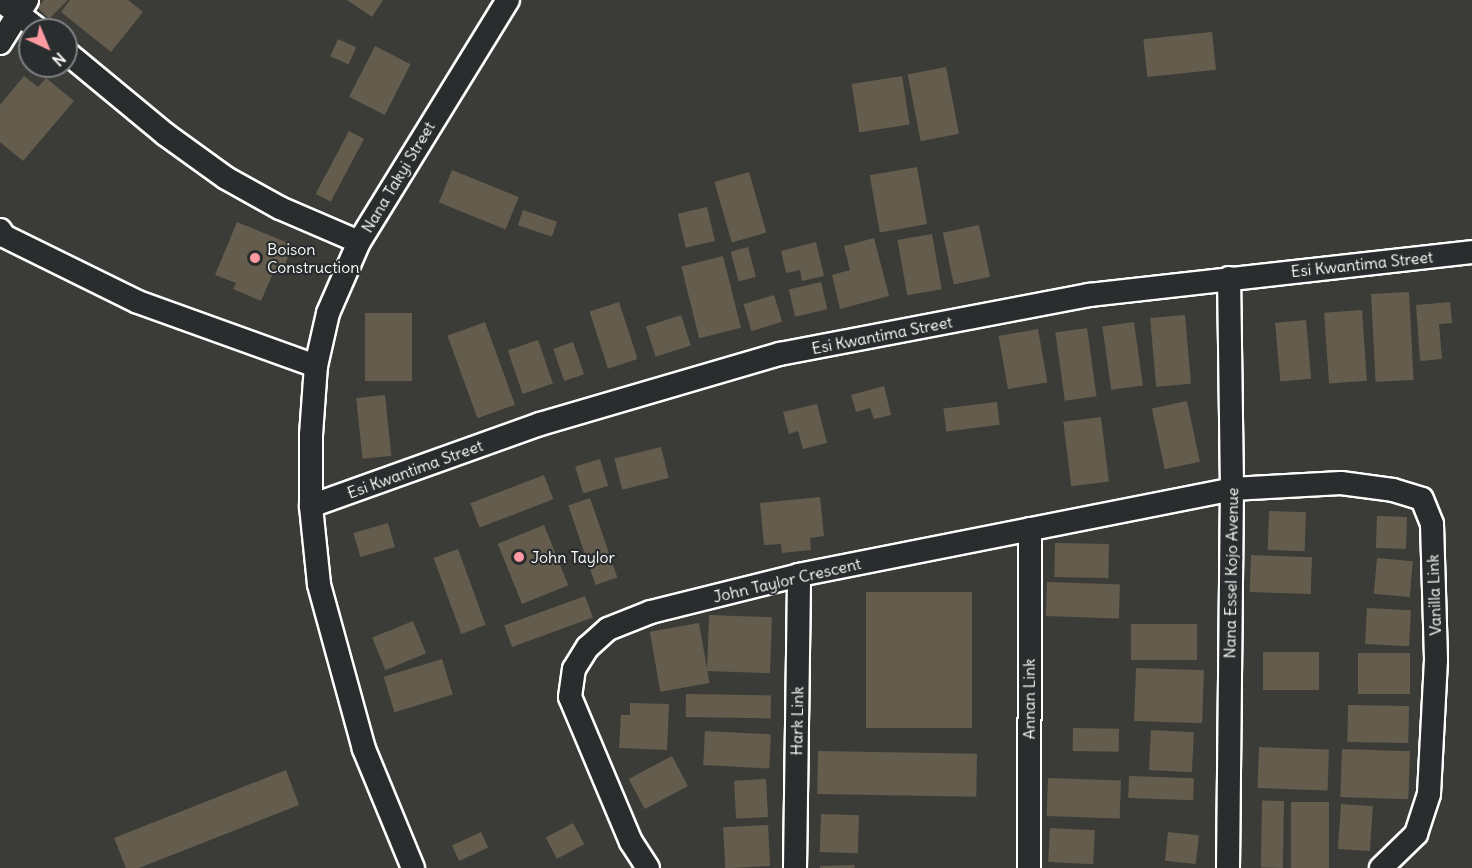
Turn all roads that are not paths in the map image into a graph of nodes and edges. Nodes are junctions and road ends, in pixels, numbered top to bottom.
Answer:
1 (0, 0) edge
2 (508, 0) edge
3 (24, 7) edge
4 (0, 43) edge
5 (78, 62) edge
6 (0, 230) edge
7 (359, 242) junction
8 (1472, 252) edge
9 (1230, 278) junction
10 (316, 366) junction
11 (1232, 489) junction
12 (311, 506) junction
13 (1030, 529) junction
14 (799, 575) junction
15 (413, 868) edge
16 (648, 868) edge
17 (795, 868) edge
18 (1029, 868) edge
19 (1228, 868) edge
20 (1381, 868) edge

1 - 3 street
2 - 7 street, Nana Takyi Street
3 - 4 street
5 - 7 street
6 - 10 street
7 - 10 street, Nana Takyi Street
8 - 9 street, Esi Kwantima Street
9 - 11 street, Nana Essel Kojo Avenue
9 - 12 street, Esi Kwantima Street
10 - 12 street, Nana Takyi Street
11 - 13 street, John Taylor Crescent
11 - 19 street, Nana Essel Kojo Avenue
11 - 20 street, Vanilla Link
12 - 15 street, Nana Takyi Street
13 - 14 street, John Taylor Crescent
13 - 18 street, Annan Link
14 - 16 street, John Taylor Crescent
14 - 17 street, Hark Link

